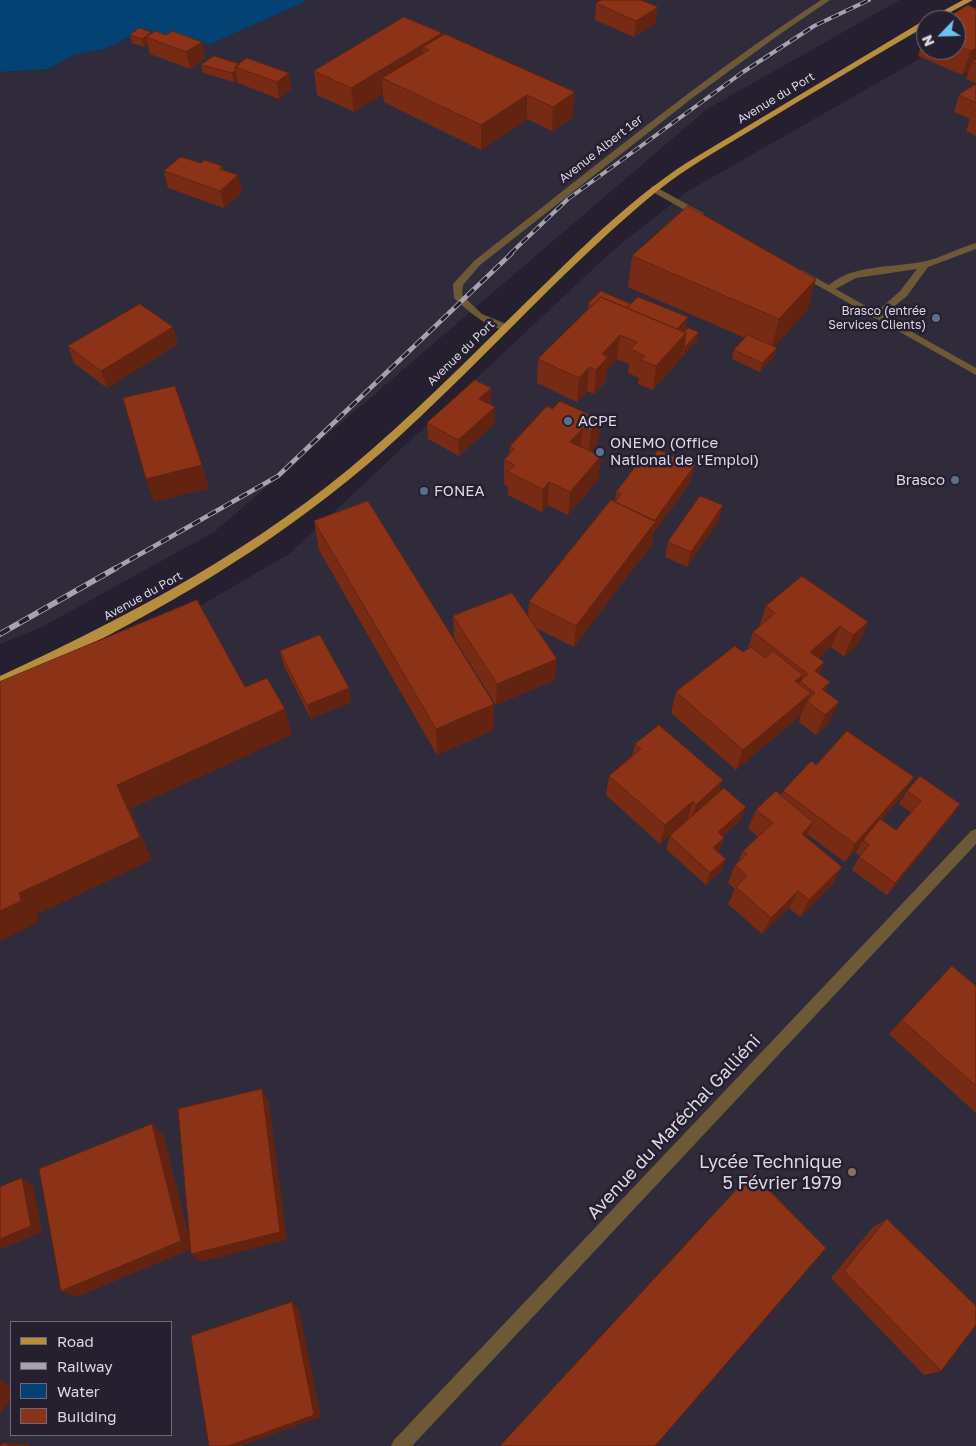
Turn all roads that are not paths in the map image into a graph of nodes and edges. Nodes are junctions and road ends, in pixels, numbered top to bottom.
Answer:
1 (826, 0) edge
2 (969, 0) edge
3 (950, 10) edge
4 (916, 28) edge
5 (654, 189) junction
6 (712, 222) edge
7 (976, 246) edge
8 (924, 265) junction
9 (796, 270) edge
10 (830, 289) junction
11 (877, 316) junction
12 (506, 327) junction
13 (976, 372) edge
14 (0, 682) edge
15 (976, 834) edge
16 (400, 1446) edge

1 - 12 street, Avenue Albert 1er
2 - 3 main road
4 - 5 main road, Avenue du Port
5 - 6 street
5 - 12 main road, Avenue du Port
7 - 8 street
8 - 10 street
8 - 11 street
9 - 10 street
10 - 11 street
11 - 13 street
12 - 14 main road, Avenue du Port
15 - 16 street, Avenue du Maréchal Galliéni

